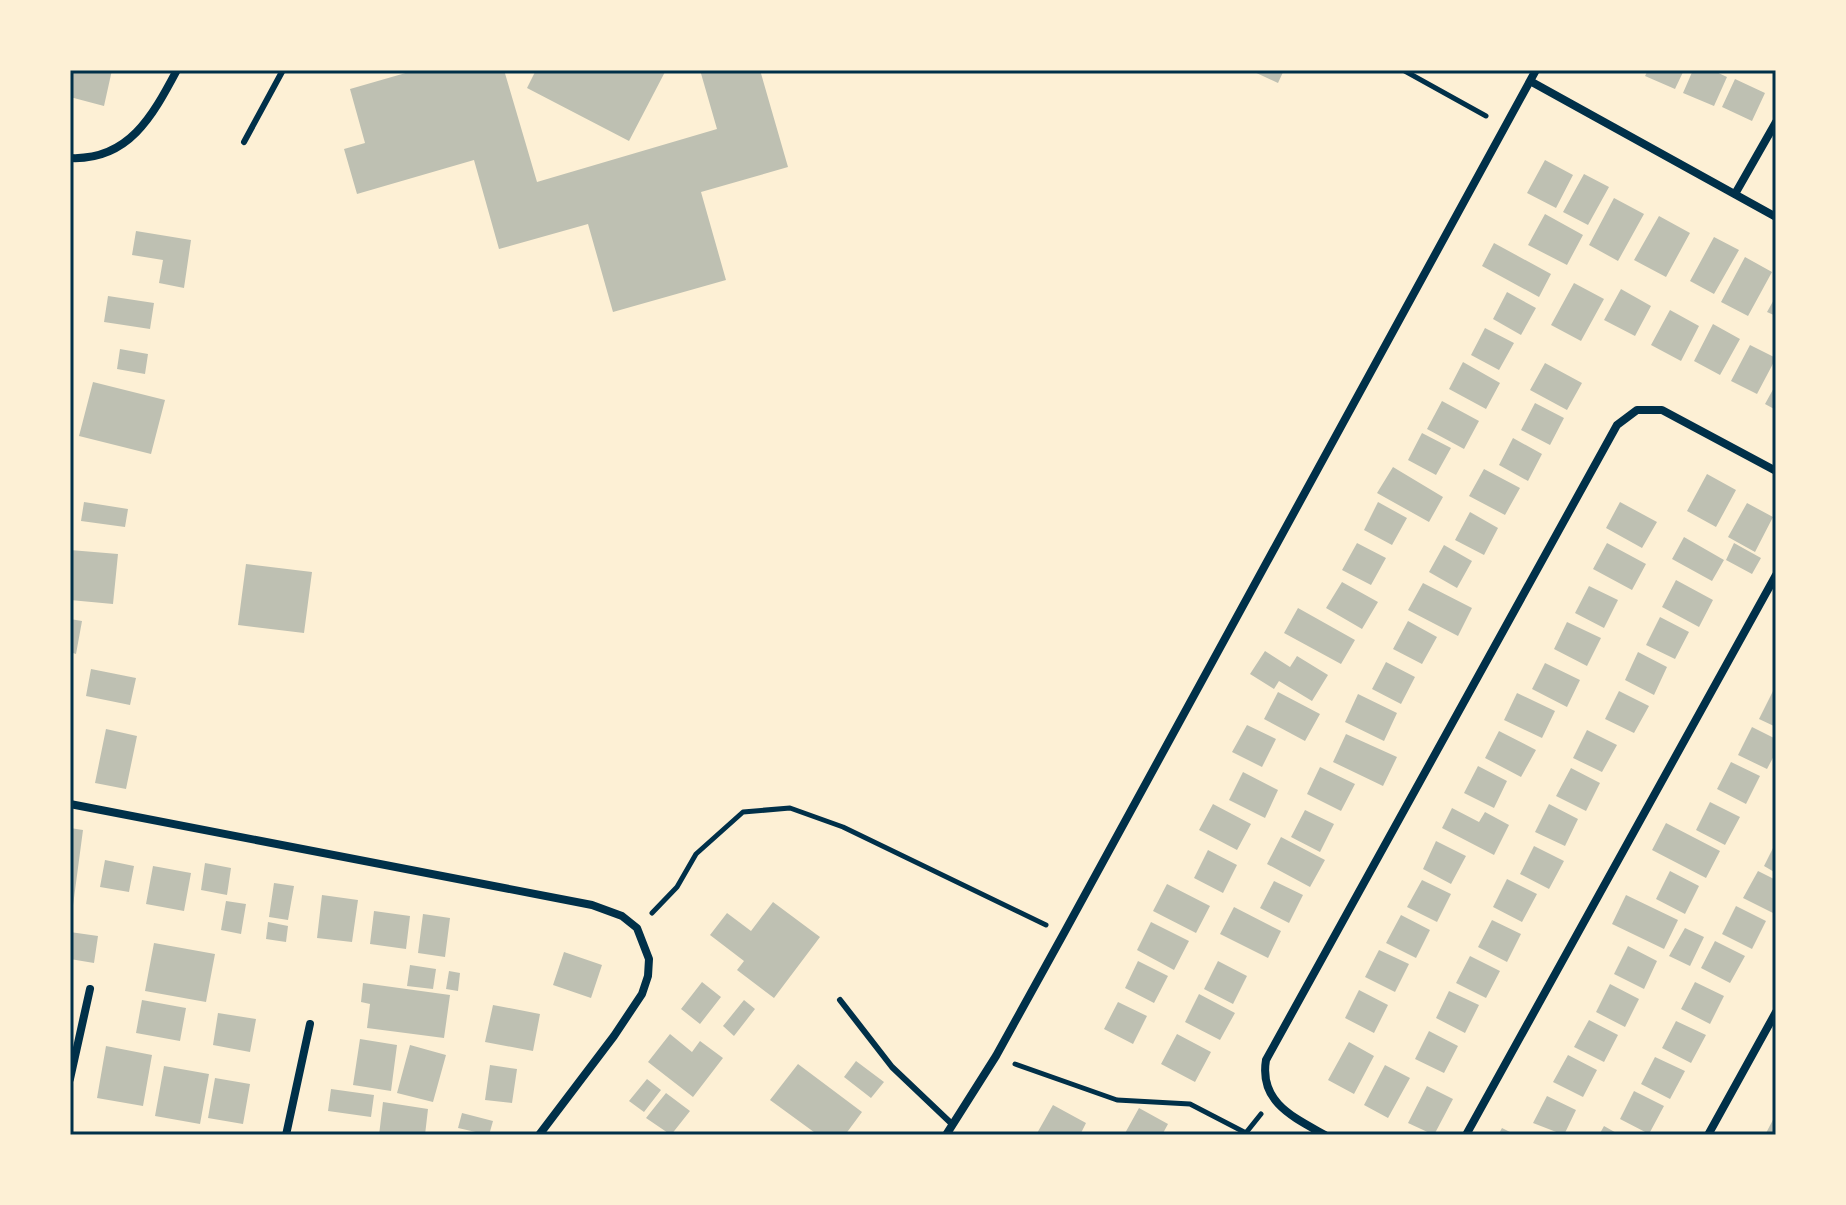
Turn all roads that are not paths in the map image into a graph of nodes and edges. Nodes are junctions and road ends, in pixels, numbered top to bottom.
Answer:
1 (177, 70) edge
2 (283, 70) edge
3 (1536, 70) edge
4 (1530, 81) junction
5 (1776, 122) edge
6 (244, 142) dead end
7 (70, 158) edge
8 (1735, 194) junction
9 (1776, 217) edge
10 (1776, 471) edge
11 (1776, 575) edge
12 (70, 804) edge
13 (90, 989) dead end
14 (840, 1000) dead end
15 (1776, 1012) edge
16 (310, 1024) dead end
17 (70, 1079) edge
18 (953, 1125) junction
19 (286, 1135) edge
20 (539, 1135) edge
21 (946, 1135) edge
22 (1325, 1135) edge
23 (1466, 1135) edge
24 (1708, 1135) edge

1 - 7 street
2 - 6 lane
3 - 4 street
4 - 8 street
4 - 18 street
5 - 8 street
8 - 9 street
10 - 22 street
11 - 23 street
12 - 20 street
13 - 17 street
14 - 18 lane
15 - 24 street
16 - 19 street
18 - 21 street

